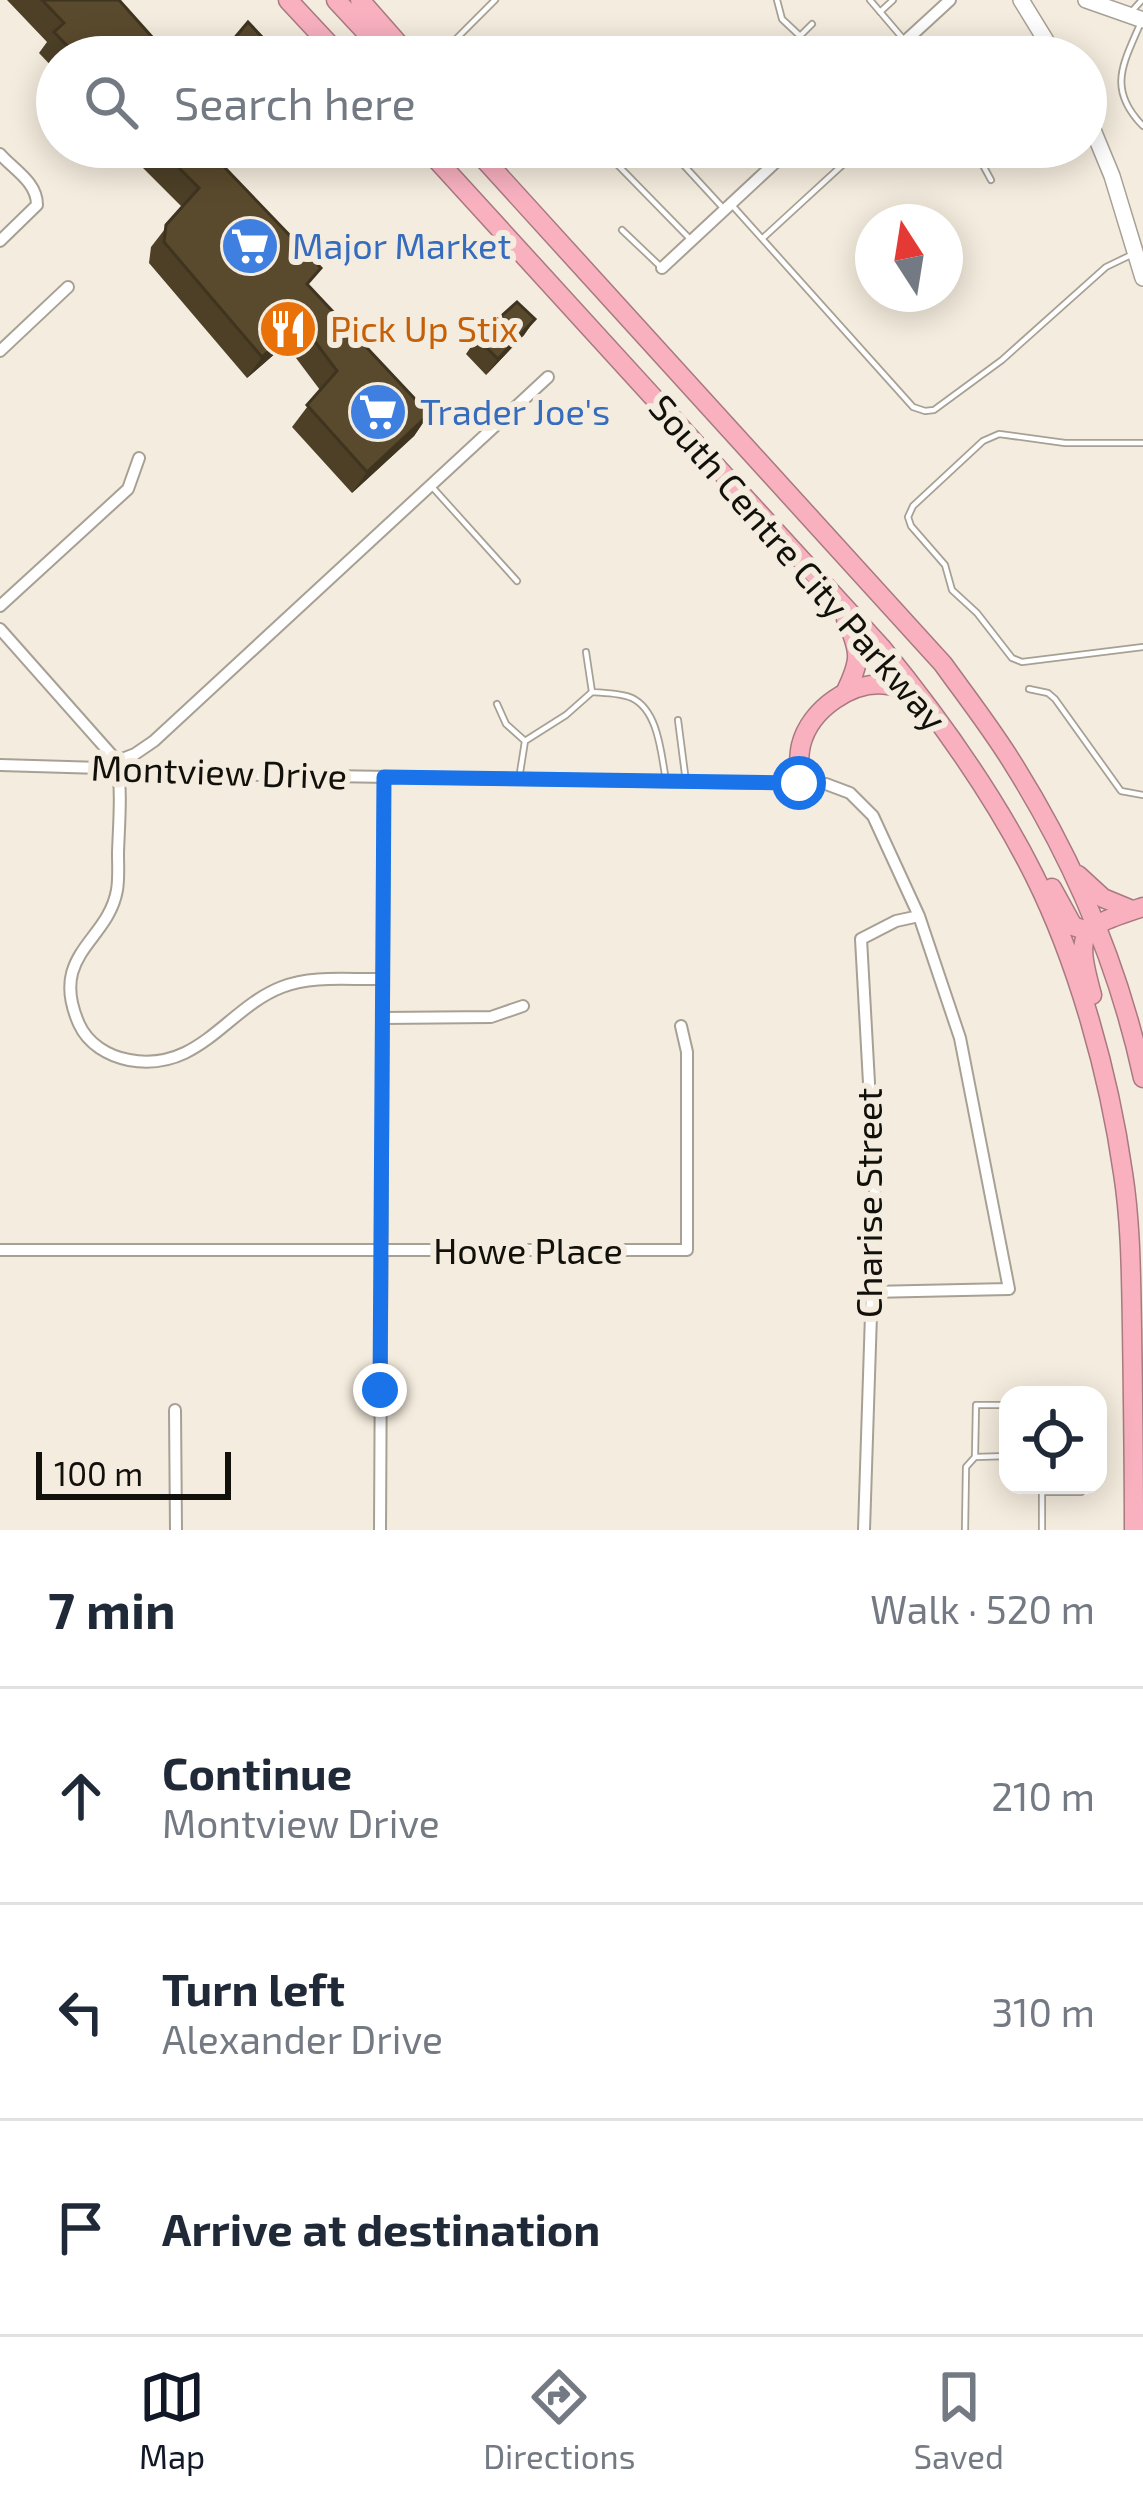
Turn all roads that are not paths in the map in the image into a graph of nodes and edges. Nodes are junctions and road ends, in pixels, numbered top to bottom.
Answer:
1 (288, 0) edge
2 (336, 0) edge
3 (360, 0) edge
4 (495, 0) edge
5 (778, 0) edge
6 (870, 0) edge
7 (893, 0) edge
8 (950, 0) edge
9 (1021, 0) edge
10 (1086, 0) edge
11 (1142, 0) edge
12 (1109, 4) edge
13 (879, 13) junction
14 (1138, 18) edge
15 (812, 24) dead end
16 (321, 36) edge
17 (369, 36) edge
18 (392, 36) edge
19 (459, 36) edge
20 (800, 36) joint
21 (893, 36) edge
22 (912, 36) edge
23 (1043, 36) edge
24 (1143, 126) edge
25 (0, 154) edge
26 (1107, 164) edge
27 (444, 168) edge
28 (492, 168) edge
29 (621, 168) edge
30 (688, 168) edge
31 (770, 168) edge
32 (839, 168) edge
33 (984, 168) edge
34 (991, 180) dead end
35 (728, 207) junction
36 (622, 230) dead end
37 (764, 237) junction
38 (0, 241) edge
39 (692, 241) junction
40 (1137, 253) junction
41 (662, 268) joint
42 (1143, 278) edge
43 (68, 287) dead end
44 (0, 351) edge
45 (548, 377) dead end
46 (1143, 443) edge
47 (139, 458) dead end
48 (430, 484) junction
49 (517, 580) dead end
50 (838, 599) junction
51 (0, 606) edge
52 (0, 629) edge
53 (1143, 647) edge
54 (586, 652) dead end
55 (1028, 689) dead end
56 (592, 692) junction
57 (845, 693) junction
58 (920, 695) junction
59 (497, 704) dead end
60 (678, 720) dead end
61 (525, 741) junction
62 (117, 761) junction
63 (0, 765) edge
64 (384, 777) junction
65 (519, 779) junction
66 (666, 782) junction
67 (686, 782) junction
68 (799, 783) junction
69 (1143, 795) edge
70 (1026, 860) junction
71 (1070, 867) junction
72 (1139, 913) edge
73 (919, 916) junction
74 (1094, 930) junction
75 (382, 980) junction
76 (523, 1006) dead end
77 (383, 1018) junction
78 (681, 1026) dead end
79 (1143, 1078) edge
80 (1108, 1088) junction
81 (0, 1250) edge
82 (381, 1251) junction
83 (870, 1292) junction
84 (999, 1405) edge
85 (175, 1410) dead end
86 (1134, 1443) junction
87 (999, 1456) edge
88 (974, 1457) junction
89 (1143, 1474) edge
90 (1042, 1494) edge
91 (176, 1530) edge
92 (380, 1530) edge
93 (864, 1530) edge
94 (965, 1530) edge
95 (1042, 1530) edge
96 (1134, 1530) edge

1 - 16 highway
2 - 17 highway
3 - 18 highway
4 - 19 lane
5 - 20 lane
6 - 13 lane
7 - 13 lane
8 - 22 street
9 - 23 main road
10 - 12 main road
11 - 14 lane
12 - 14 main road
13 - 21 lane
14 - 24 lane
15 - 20 lane
25 - 38 street
26 - 40 main road
27 - 50 highway, South Centre City Parkway
28 - 71 highway, South Centre City Parkway
29 - 39 lane
30 - 35 lane
31 - 35 street
32 - 37 lane
33 - 34 lane
35 - 37 lane
35 - 39 street
36 - 41 lane
37 - 40 lane
39 - 41 street
40 - 42 main road
43 - 44 street
45 - 48 street
46 - 53 lane
47 - 51 street
48 - 49 lane
48 - 62 street
50 - 57 highway
50 - 58 highway, South Centre City Parkway
52 - 62 street
54 - 56 lane
55 - 69 lane
56 - 61 lane
56 - 66 lane
57 - 58 highway
57 - 68 highway
58 - 70 highway, South Centre City Parkway
59 - 61 lane
60 - 67 lane
61 - 65 lane
62 - 63 street, Montview Drive
62 - 64 street, Montview Drive
62 - 75 street
64 - 65 street, Montview Drive
64 - 75 street
65 - 66 street, Montview Drive
66 - 67 street, Montview Drive
67 - 68 street, Montview Drive
68 - 73 street, Montview Drive
70 - 74 highway
70 - 80 highway, South Centre City Parkway
71 - 72 highway
71 - 74 highway, South Centre City Parkway
72 - 74 highway
73 - 83 street, Charise Street
73 - 83 street, Montview Drive
74 - 79 highway, South Centre City Parkway
74 - 80 highway
75 - 77 street
76 - 77 street
77 - 82 street
78 - 82 street, Howe Place
80 - 86 highway, South Centre City Parkway
81 - 82 street, Howe Place
82 - 92 street
83 - 93 street, Charise Street
84 - 88 lane
85 - 91 street
86 - 89 highway
86 - 96 highway, South Centre City Parkway
87 - 88 lane
88 - 94 lane
90 - 95 lane

